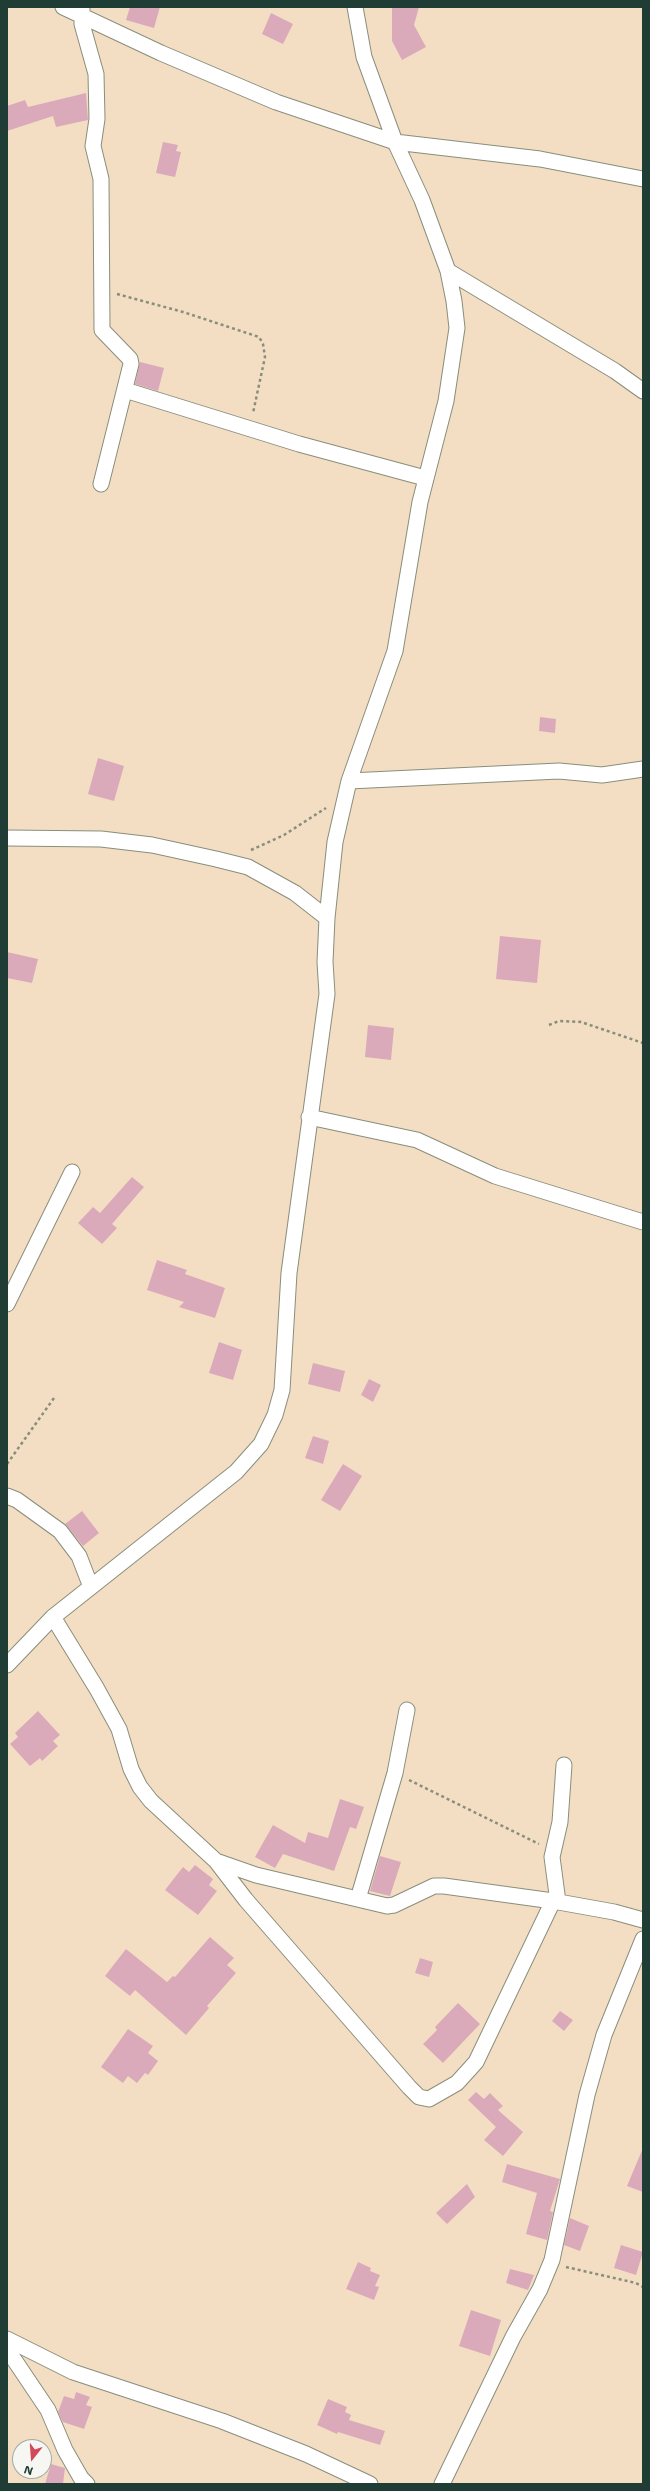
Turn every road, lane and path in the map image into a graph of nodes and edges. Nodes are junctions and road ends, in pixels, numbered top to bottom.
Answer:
1 (63, 7) edge
2 (355, 7) edge
3 (82, 11) edge
4 (395, 142) junction
5 (643, 178) edge
6 (448, 271) junction
7 (103, 291) junction
8 (125, 390) junction
9 (643, 391) edge
10 (250, 429) junction
11 (425, 478) junction
12 (101, 484) dead end
13 (643, 769) edge
14 (349, 782) junction
15 (344, 798) junction
16 (7, 838) edge
17 (244, 852) dead end
18 (327, 918) junction
19 (549, 1025) dead end
20 (643, 1043) edge
21 (308, 1117) junction
22 (72, 1172) dead end
23 (643, 1222) edge
24 (7, 1304) edge
25 (54, 1398) dead end
26 (7, 1464) edge
27 (7, 1496) edge
28 (91, 1587) junction
29 (53, 1617) junction
30 (7, 1665) edge
31 (407, 1710) dead end
32 (564, 1765) dead end
33 (395, 1773) junction
34 (552, 1857) junction
35 (216, 1861) junction
36 (358, 1899) junction
37 (555, 1901) junction
38 (643, 1920) edge
39 (643, 1939) edge
40 (550, 2264) junction
41 (643, 2287) edge
42 (7, 2339) edge
43 (7, 2349) edge
44 (87, 2484) edge
45 (370, 2484) edge
46 (442, 2484) edge

1 - 3 street
2 - 4 street
3 - 4 street
3 - 7 street
4 - 5 street
4 - 6 street
6 - 9 street
6 - 11 street
7 - 8 street
7 - 10 path
8 - 10 street
8 - 12 street
10 - 11 street
11 - 14 street
13 - 14 street
14 - 15 street
15 - 17 path
15 - 18 street
16 - 18 street
18 - 21 street
19 - 20 path
21 - 23 street
21 - 28 street
22 - 24 street
25 - 26 path
27 - 28 street
28 - 29 street
29 - 30 street
29 - 35 street
31 - 33 street
32 - 34 street
33 - 34 path
33 - 36 street
34 - 37 street
35 - 36 street
35 - 37 street
36 - 37 street
37 - 38 street
39 - 40 street
40 - 41 path
40 - 46 street
42 - 45 street
43 - 44 street

